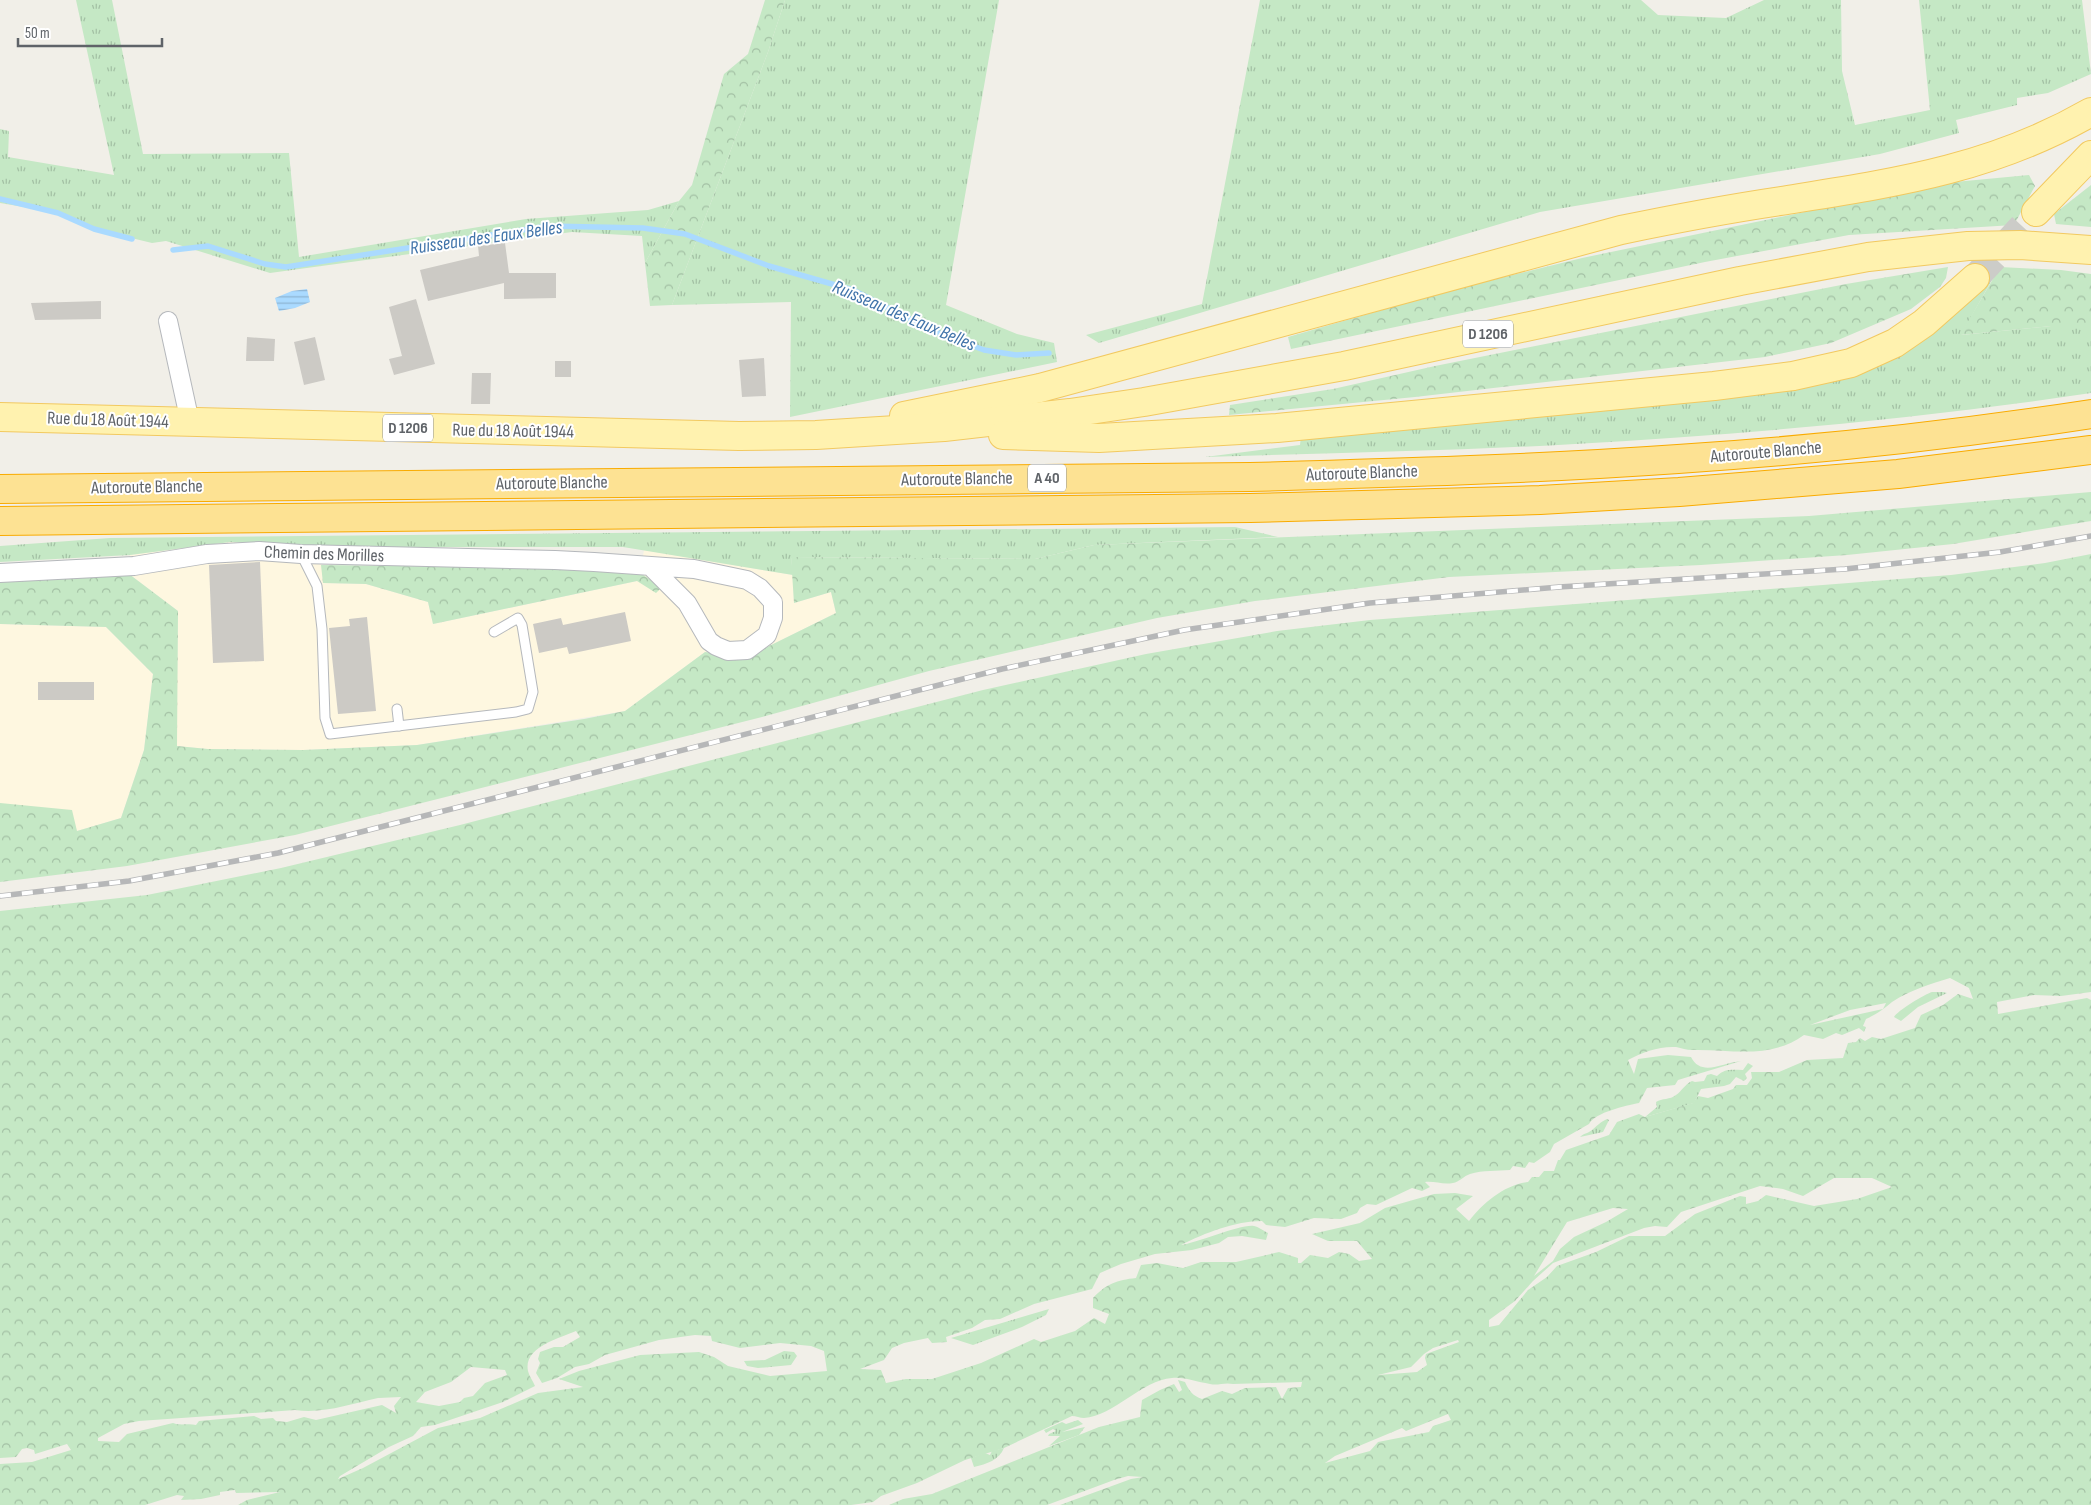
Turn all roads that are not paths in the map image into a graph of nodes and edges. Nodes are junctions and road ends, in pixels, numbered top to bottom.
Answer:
1 (2091, 112) edge
2 (2091, 156) edge
3 (2036, 212) tunnel mouth
4 (2091, 250) edge
5 (1975, 278) tunnel mouth
6 (168, 321) dead end
7 (2091, 414) edge
8 (0, 417) edge
9 (190, 422) junction
10 (884, 432) junction
11 (816, 435) junction
12 (2091, 450) edge
13 (0, 489) edge
14 (0, 521) edge
15 (301, 554) junction
16 (650, 566) junction
17 (0, 573) edge
18 (494, 632) dead end
19 (397, 708) dead end
20 (399, 726) junction

1 - 11 main road
2 - 3 main road
4 - 10 main road, D 1206
5 - 10 main road
6 - 9 street
7 - 13 highway, Autoroute Blanche / A 40
8 - 9 main road, Rue du 18 Août 1944 / D 1206
9 - 11 main road, Rue du 18 Août 1944 / D 1206
10 - 11 main road, D 1206
12 - 14 highway, Autoroute Blanche / A 40
15 - 16 street, Chemin des Morilles
15 - 17 street, Chemin des Morilles
15 - 20 lane
16 - 16 street, Chemin des Morilles
18 - 20 lane
19 - 20 lane

